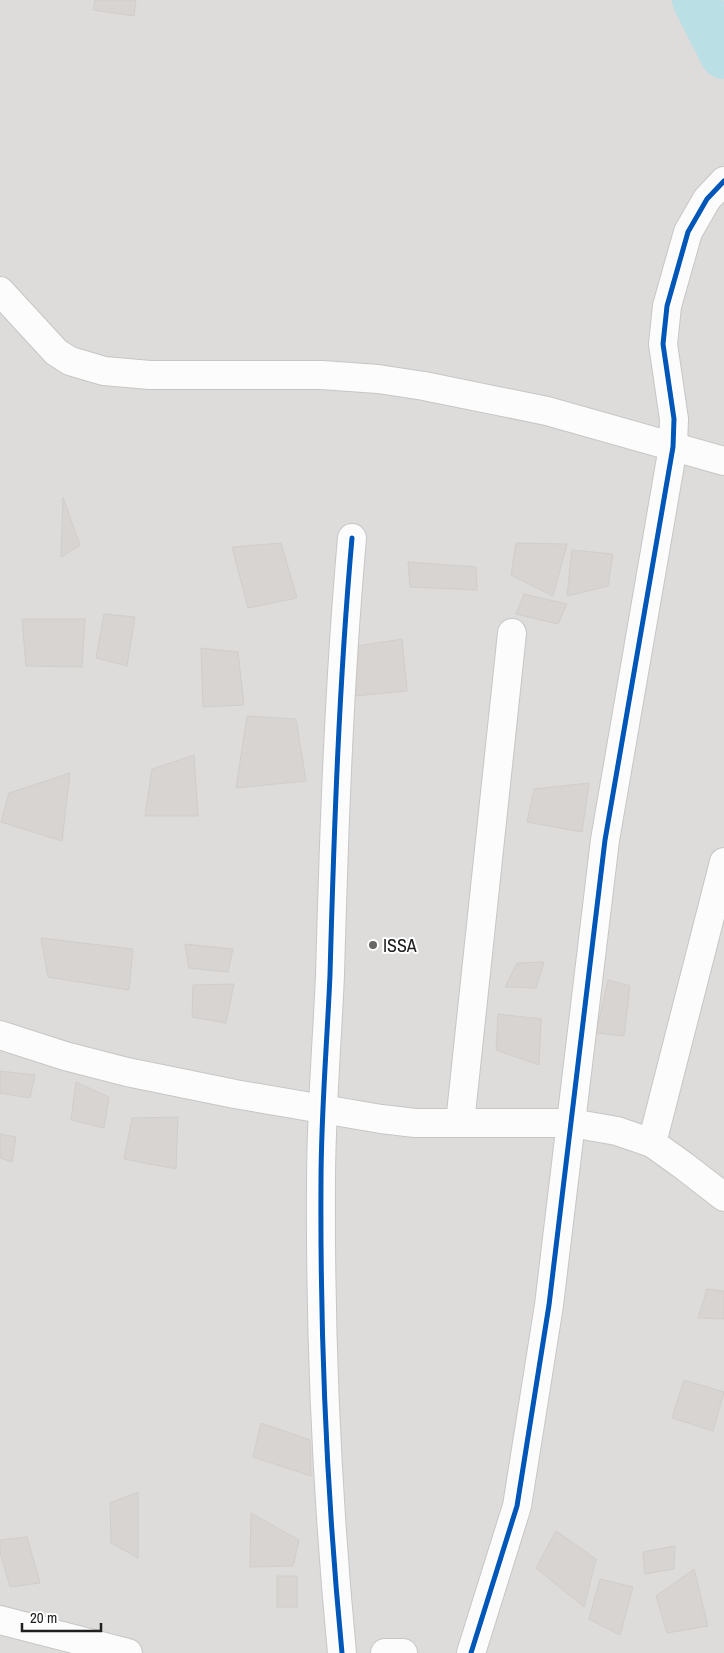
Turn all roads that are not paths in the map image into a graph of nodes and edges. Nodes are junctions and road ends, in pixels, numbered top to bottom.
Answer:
1 (724, 181) edge
2 (0, 291) edge
3 (673, 447) junction
4 (724, 462) edge
5 (352, 538) dead end
6 (512, 633) dead end
7 (724, 862) edge
8 (0, 1035) edge
9 (322, 1108) junction
10 (460, 1123) junction
11 (571, 1123) junction
12 (652, 1143) junction
13 (724, 1198) edge
14 (0, 1620) edge
15 (128, 1653) edge
16 (342, 1653) edge
17 (385, 1653) edge
18 (403, 1653) edge
19 (471, 1653) edge

1 - 3 street
2 - 3 street
3 - 4 street
3 - 11 street
5 - 9 street
6 - 10 street
7 - 12 street
8 - 9 street
9 - 10 street
9 - 16 street
10 - 11 street
11 - 12 street
11 - 19 street
12 - 13 street
14 - 15 street
17 - 18 street

